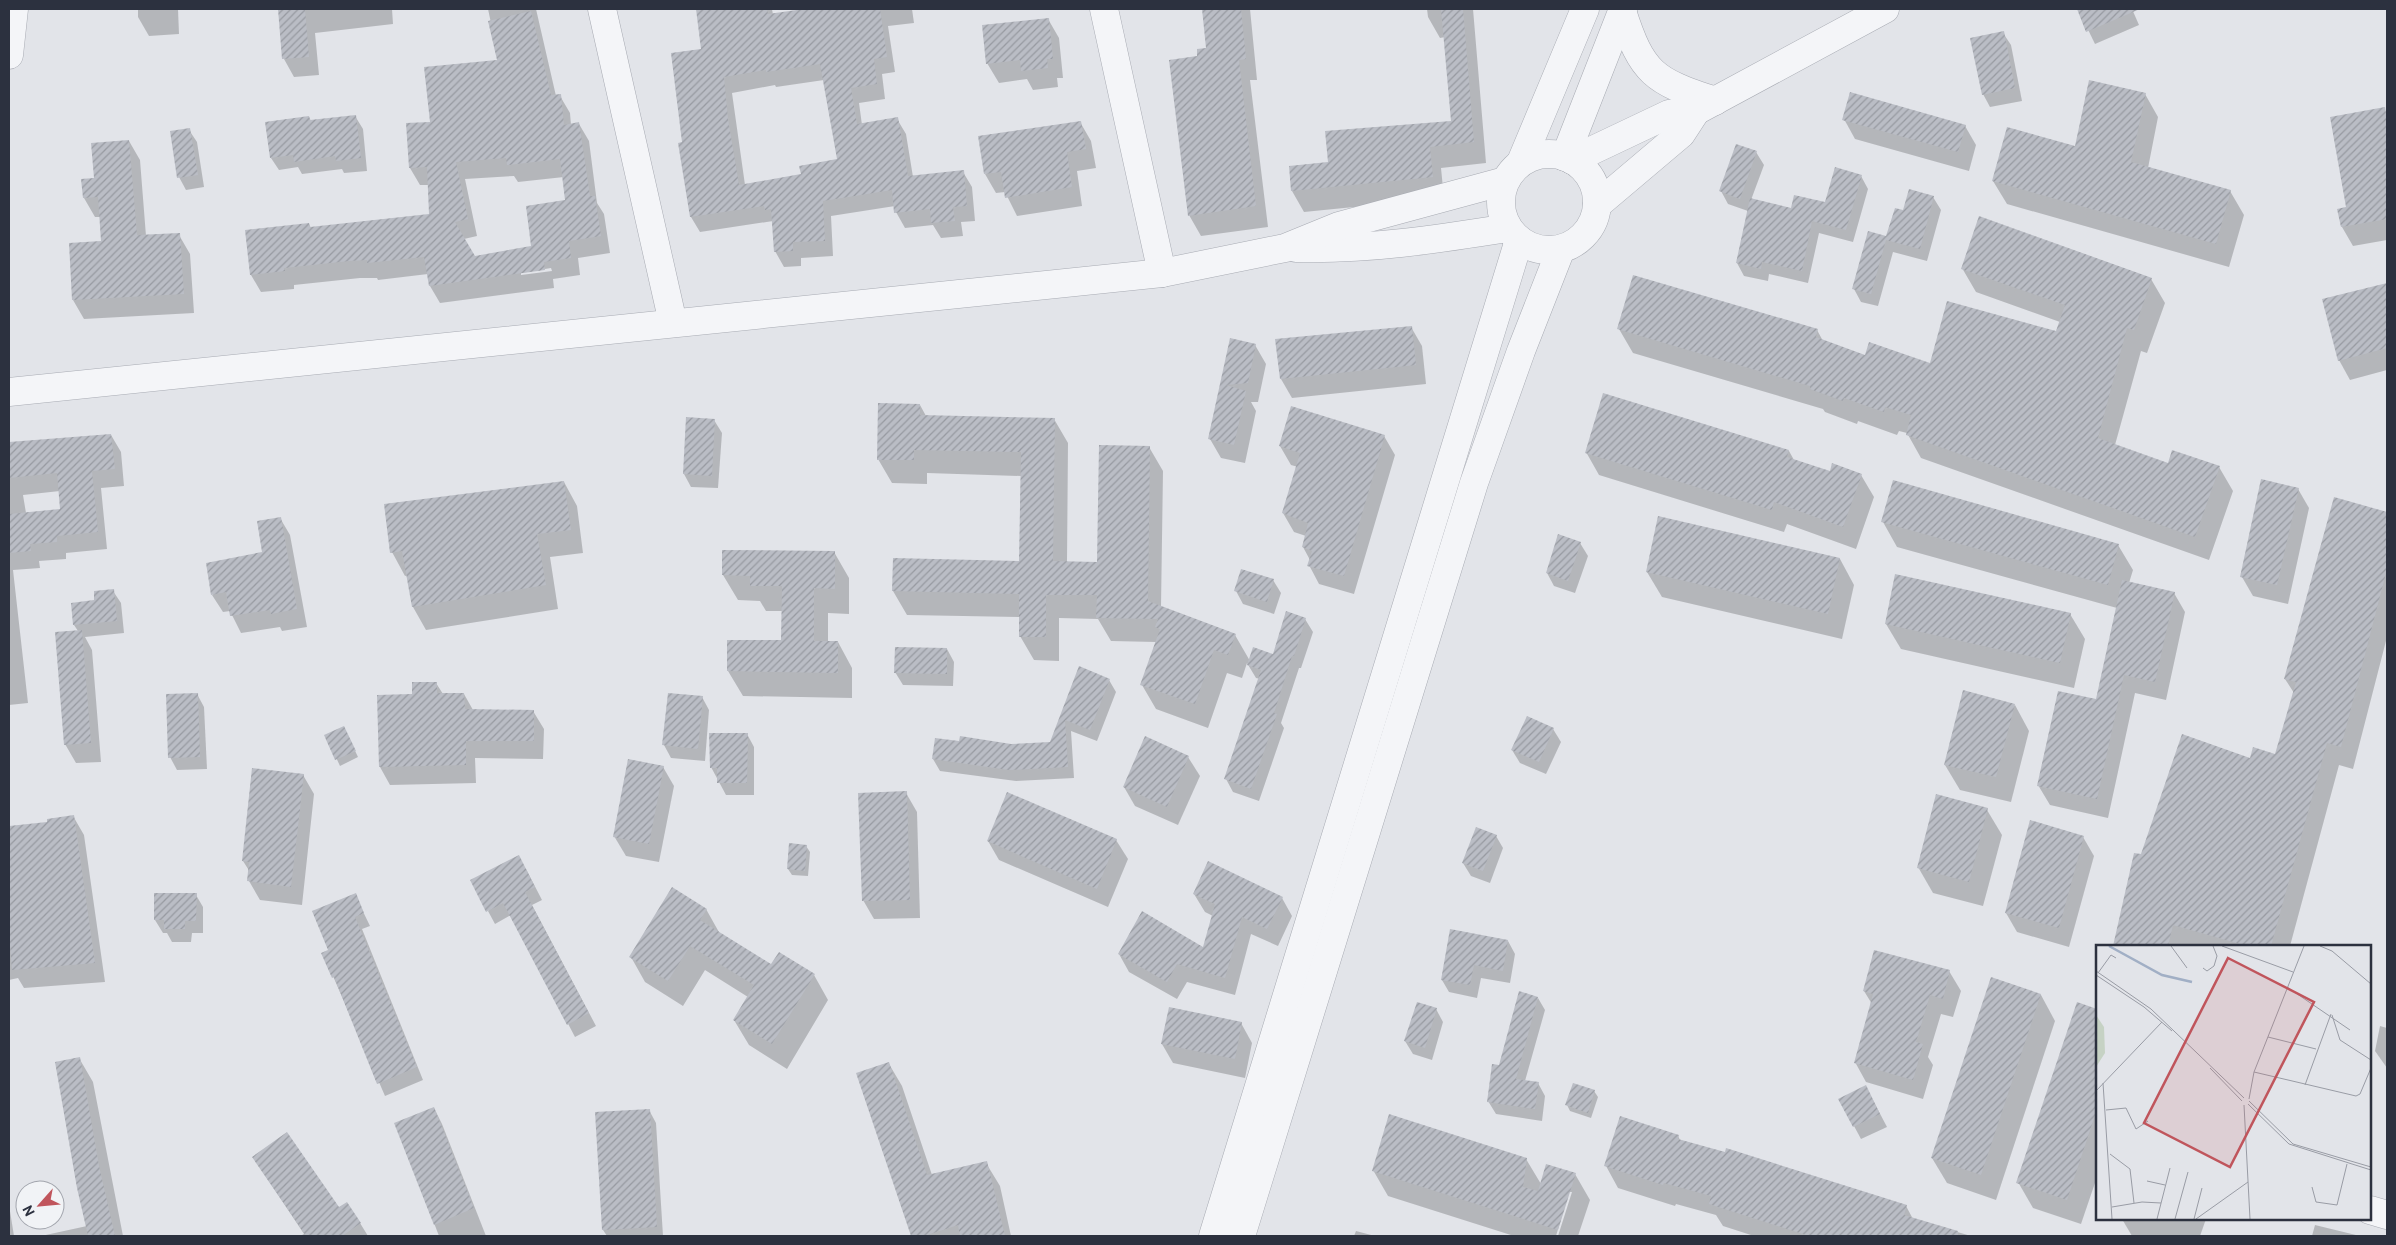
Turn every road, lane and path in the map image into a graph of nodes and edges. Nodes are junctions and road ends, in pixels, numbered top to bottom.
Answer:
1 (14, 9) edge
2 (602, 9) edge
3 (1104, 9) edge
4 (1585, 9) edge
5 (1885, 9) edge
6 (1622, 10) edge
7 (9, 55) edge
8 (1706, 106) junction
9 (1568, 159) junction
10 (1513, 172) junction
11 (1597, 205) junction
12 (1513, 234) junction
13 (1285, 248) junction
14 (1561, 249) junction
15 (1162, 273) junction
16 (673, 323) junction
17 (9, 392) edge
18 (2371, 1210) edge
19 (2387, 1215) edge
20 (1213, 1236) edge
21 (1241, 1236) edge

1 - 7 street
2 - 16 street
3 - 15 street
4 - 10 street
5 - 8 street
6 - 8 street
6 - 9 street
8 - 9 street
8 - 11 street
9 - 10 street
9 - 11 street
10 - 12 street
10 - 13 street
11 - 14 street
12 - 13 street
12 - 14 street
12 - 20 street
13 - 15 street
14 - 21 street
15 - 16 street
16 - 17 street
18 - 19 street

